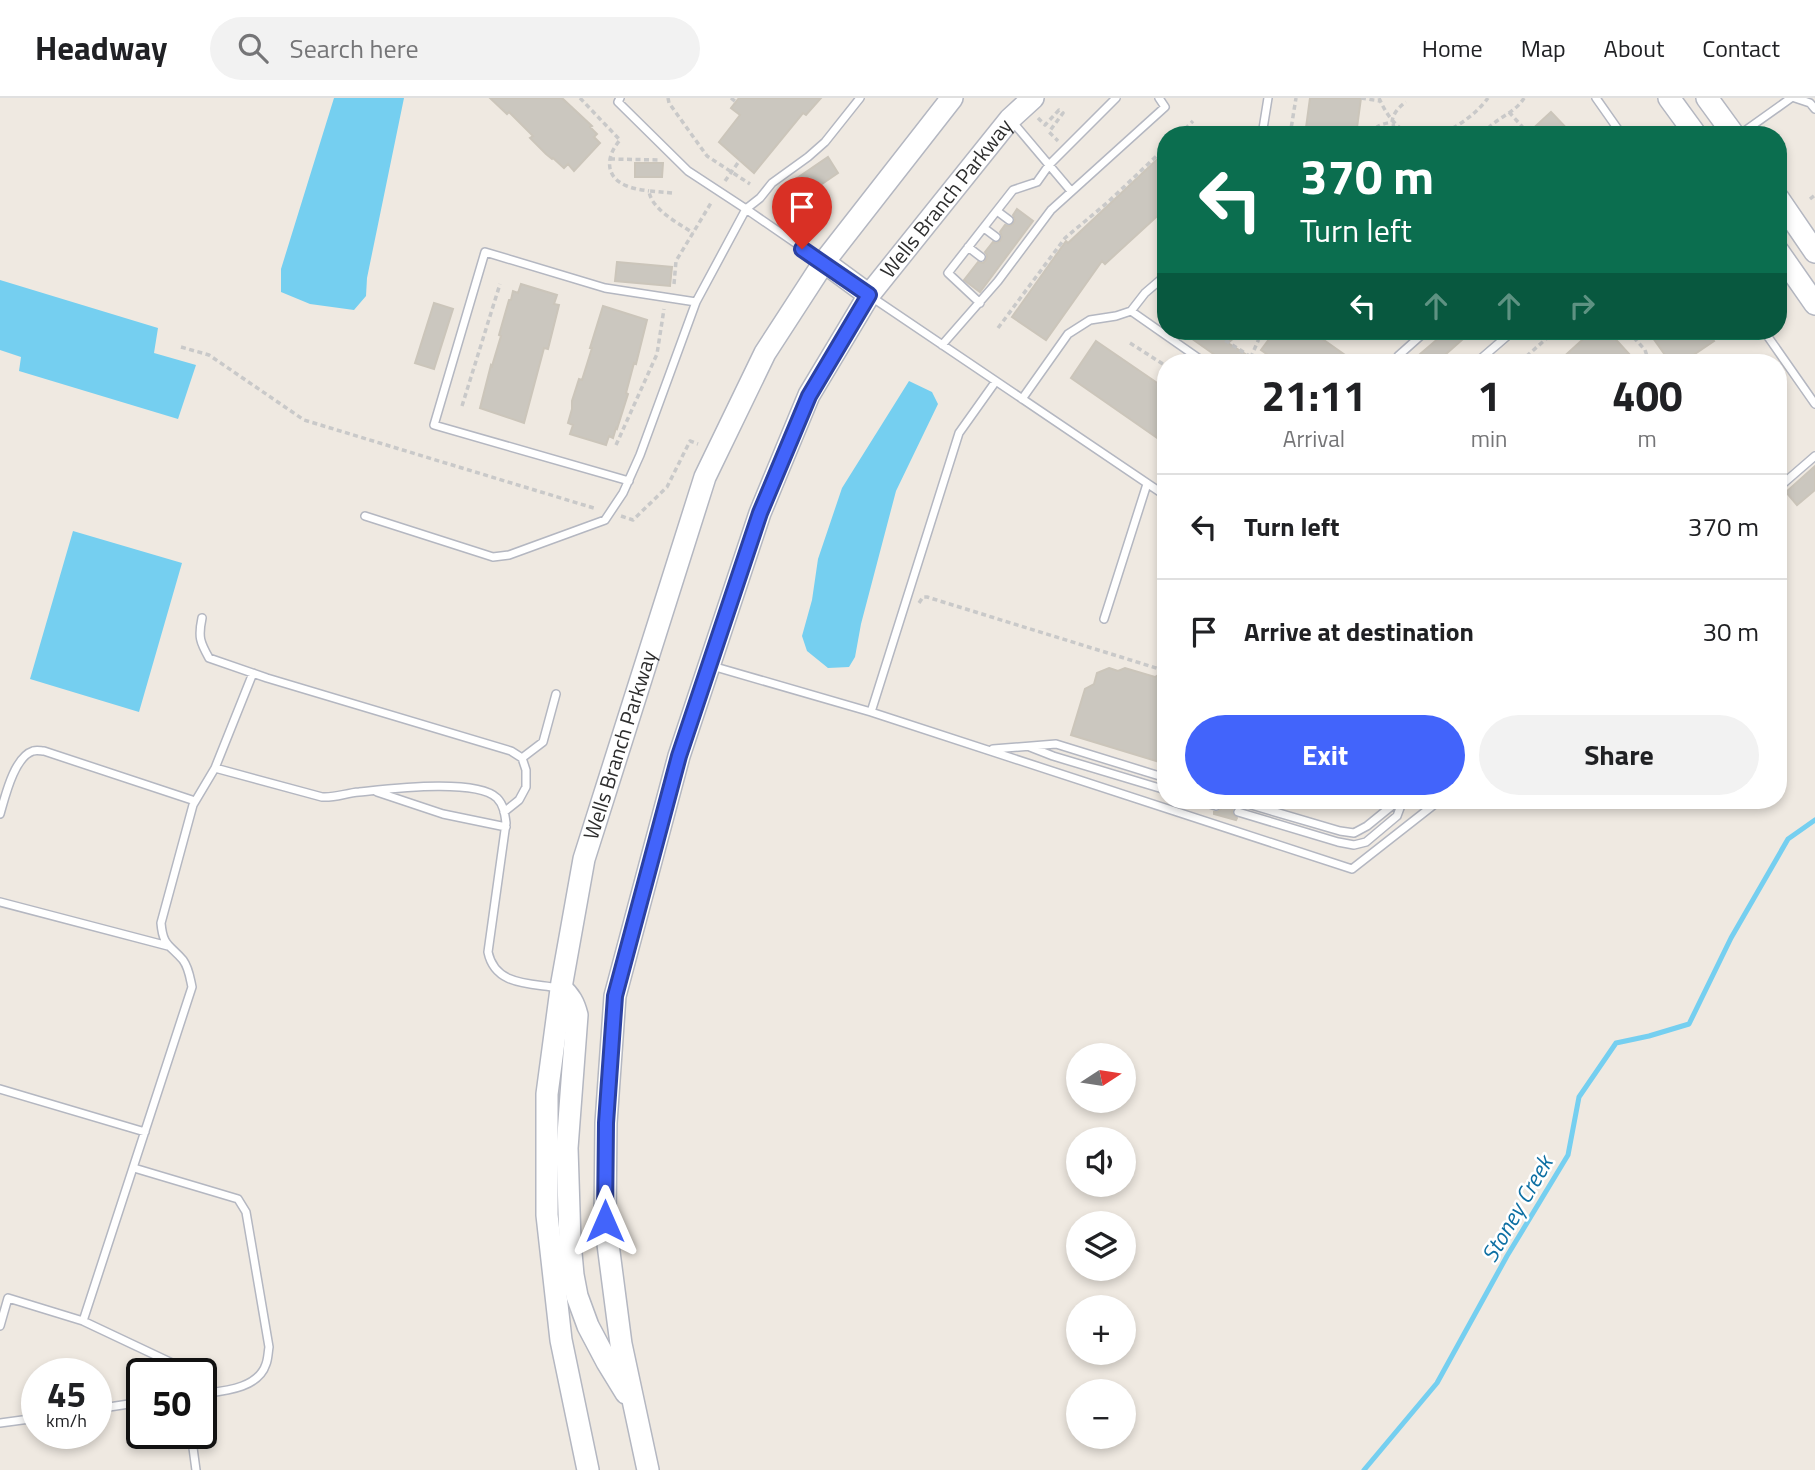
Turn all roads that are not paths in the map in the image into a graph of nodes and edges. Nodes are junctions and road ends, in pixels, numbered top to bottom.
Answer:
1 (860, 98) edge
2 (952, 98) edge
3 (1116, 98) edge
4 (1158, 98) edge
5 (1268, 98) edge
6 (1596, 98) edge
7 (1670, 98) edge
8 (1707, 98) edge
9 (1793, 98) edge
10 (618, 99) edge
11 (1036, 108) edge
12 (1815, 109) edge
13 (1010, 119) junction
14 (1263, 126) edge
15 (1616, 126) edge
16 (1690, 126) edge
17 (1729, 126) edge
18 (1750, 126) edge
19 (1049, 165) junction
20 (1072, 191) junction
21 (746, 209) junction
22 (997, 211) junction
23 (1787, 211) edge
24 (1009, 220) dead end
25 (984, 228) junction
26 (996, 237) dead end
27 (968, 247) junction
28 (1815, 251) edge
29 (981, 257) dead end
30 (824, 262) junction
31 (1787, 264) edge
32 (1157, 283) edge
33 (869, 295) junction
34 (696, 302) junction
35 (980, 303) junction
36 (1815, 304) edge
37 (1131, 311) junction
38 (1157, 329) edge
39 (1173, 340) edge
40 (1416, 340) edge
41 (1503, 340) edge
42 (942, 345) junction
43 (1193, 354) edge
44 (1400, 354) edge
45 (1486, 354) edge
46 (1787, 365) edge
47 (996, 381) junction
48 (1022, 399) junction
49 (1815, 404) edge
50 (1815, 456) edge
51 (1787, 480) edge
52 (629, 481) junction
53 (1147, 484) junction
54 (1157, 490) edge
55 (365, 516) dead end
56 (202, 618) dead end
57 (1104, 618) dead end
58 (709, 665) junction
59 (253, 673) junction
60 (556, 694) dead end
61 (871, 712) junction
62 (1027, 746) junction
63 (989, 749) junction
64 (522, 758) junction
65 (215, 768) junction
66 (1157, 775) edge
67 (1157, 787) edge
68 (373, 791) junction
69 (195, 801) junction
70 (1157, 805) edge
71 (1170, 809) edge
72 (1265, 809) edge
73 (1389, 809) edge
74 (1399, 809) edge
75 (1429, 809) edge
76 (504, 812) junction
77 (1238, 812) dead end
78 (0, 814) edge
79 (506, 827) junction
80 (0, 902) edge
81 (168, 946) junction
82 (561, 988) junction
83 (0, 1089) edge
84 (145, 1132) junction
85 (134, 1168) junction
86 (0, 1294) edge
87 (8, 1298) junction
88 (83, 1321) junction
89 (0, 1326) edge
90 (161, 1358) edge
91 (217, 1392) edge
92 (634, 1407) junction
93 (21, 1420) edge
94 (0, 1423) edge
95 (193, 1449) edge
96 (196, 1470) edge
97 (588, 1470) edge
98 (648, 1470) edge

1 - 21 lane
2 - 30 main road, Wells Branch Parkway
3 - 19 lane
4 - 20 lane
5 - 14 lane
6 - 15 lane
7 - 16 main road
8 - 17 main road
9 - 12 lane
9 - 18 lane
10 - 21 lane
11 - 13 main road, Wells Branch Parkway
13 - 19 lane
13 - 33 main road, Wells Branch Parkway
19 - 20 lane
19 - 22 lane
20 - 35 lane
21 - 30 lane
21 - 34 lane
22 - 24 lane
22 - 25 lane
23 - 28 main road
25 - 26 lane
25 - 27 lane
27 - 29 lane
27 - 35 lane
30 - 33 main road
30 - 82 main road, Wells Branch Parkway
31 - 36 main road
32 - 37 lane
33 - 42 lane
33 - 58 main road, Wells Branch Parkway
34 - 52 lane
34 - 52 lane
35 - 42 lane
37 - 38 lane
37 - 48 lane
39 - 43 lane
40 - 44 lane
41 - 45 lane
42 - 47 lane
46 - 49 lane
47 - 48 lane
47 - 61 lane
48 - 53 lane
50 - 51 lane
52 - 55 lane
53 - 54 lane
53 - 57 lane
56 - 59 lane
58 - 61 lane
58 - 92 main road, Wells Branch Parkway
59 - 64 lane
59 - 65 lane
60 - 64 lane
61 - 63 lane
62 - 63 lane
62 - 66 lane
62 - 67 lane
63 - 70 lane
64 - 76 lane
65 - 68 lane
65 - 69 lane
68 - 76 lane
68 - 79 lane
69 - 78 lane
69 - 81 lane
71 - 75 lane
72 - 73 lane
74 - 77 lane
76 - 79 lane
79 - 82 lane
80 - 81 lane
81 - 84 lane
82 - 92 main road
82 - 97 main road, Wells Branch Parkway
83 - 84 lane
84 - 85 lane
85 - 88 lane
85 - 91 lane
86 - 87 lane
87 - 88 lane
87 - 89 lane
88 - 90 lane
92 - 98 main road, Wells Branch Parkway
93 - 94 lane
95 - 96 lane

